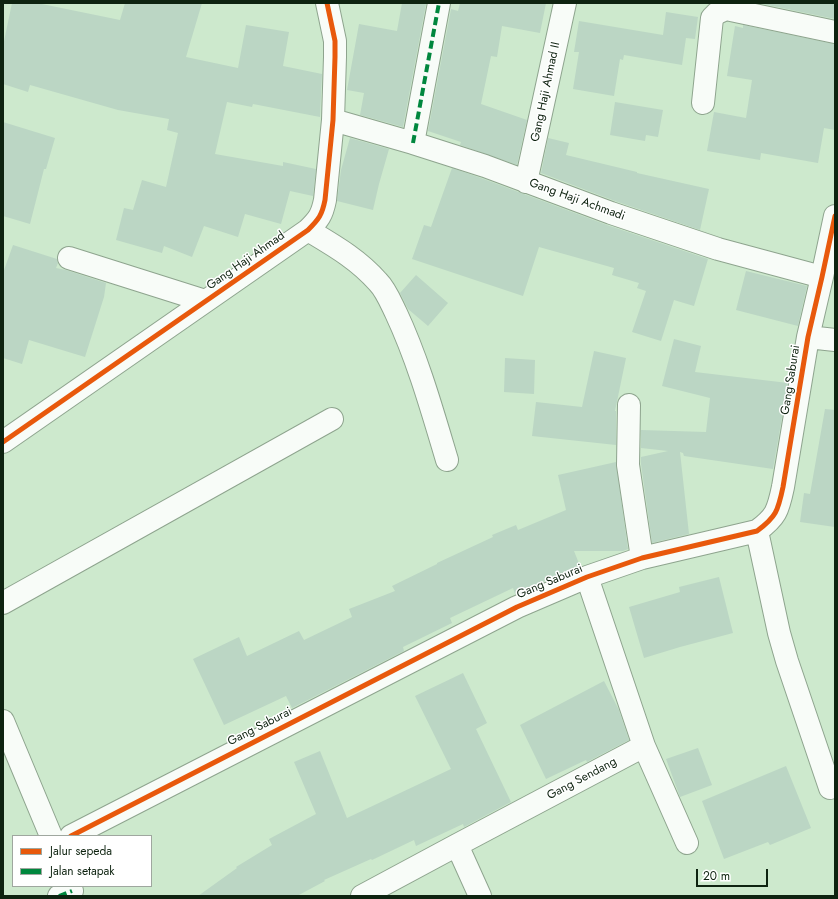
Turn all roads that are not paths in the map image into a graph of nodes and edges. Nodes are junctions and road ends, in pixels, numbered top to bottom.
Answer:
1 (327, 3) edge
2 (439, 3) edge
3 (565, 3) edge
4 (835, 32) edge
5 (703, 103) dead end
6 (333, 120) junction
7 (413, 143) junction
8 (526, 182) junction
9 (835, 216) edge
10 (308, 230) junction
11 (69, 258) dead end
12 (822, 277) junction
13 (204, 301) junction
14 (808, 337) junction
15 (835, 340) edge
16 (629, 405) dead end
17 (332, 419) dead end
18 (3, 442) edge
19 (447, 460) dead end
20 (757, 531) junction
21 (642, 558) junction
22 (587, 576) junction
23 (3, 603) edge
24 (3, 721) edge
25 (644, 746) junction
26 (830, 788) dead end
27 (51, 835) edge
28 (73, 835) edge
29 (687, 843) dead end
30 (457, 845) junction
31 (362, 896) edge
32 (480, 896) edge

1 - 6 street, Gang Haji Ahmad
2 - 7 street
3 - 8 street, Gang Haji Ahmad II
4 - 5 street
6 - 7 street, Gang Haji Achmadi
6 - 10 street, Gang Haji Ahmad
7 - 8 street, Gang Haji Achmadi
8 - 12 street, Gang Haji Achmadi
9 - 12 street, Gang Saburai
10 - 13 street, Gang Haji Ahmad
10 - 19 street
11 - 13 street
12 - 14 street, Gang Saburai
13 - 18 street, Gang Haji Ahmad
14 - 15 street
14 - 20 street, Gang Saburai
16 - 21 street
17 - 23 street
20 - 21 street, Gang Saburai
20 - 26 street
21 - 22 street, Gang Saburai
22 - 25 street
22 - 28 street, Gang Saburai
24 - 27 street
25 - 29 street
25 - 30 street, Gang Sendang
30 - 31 street, Gang Sendang
30 - 32 street

